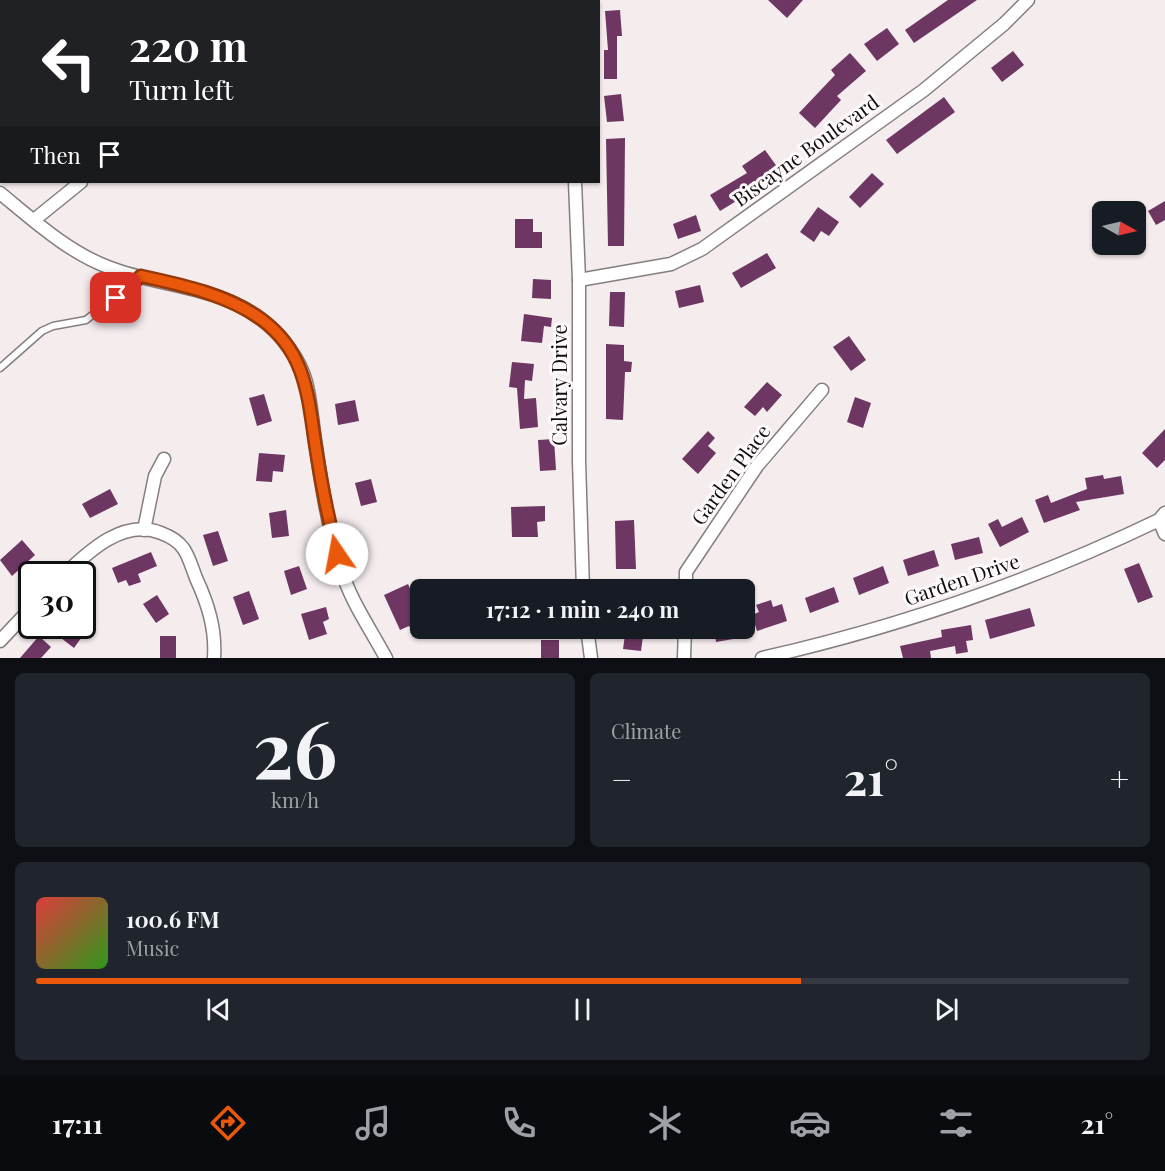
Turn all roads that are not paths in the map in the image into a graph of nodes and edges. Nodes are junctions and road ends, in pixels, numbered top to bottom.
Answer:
1 (1028, 0) edge
2 (80, 183) edge
3 (575, 183) edge
4 (0, 193) edge
5 (34, 220) junction
6 (141, 276) junction
7 (579, 280) junction
8 (0, 368) edge
9 (822, 390) dead end
10 (164, 459) dead end
11 (1162, 517) edge
12 (144, 530) junction
13 (1165, 534) edge
14 (81, 561) edge
15 (583, 579) edge
16 (686, 579) edge
17 (18, 622) edge
18 (588, 639) edge
19 (685, 639) edge
20 (0, 641) edge
21 (214, 658) edge
22 (386, 658) edge
23 (591, 658) edge
24 (684, 658) edge
25 (762, 658) edge

1 - 7 street, Biscayne Boulevard
2 - 5 street
3 - 7 street, Calvary Drive
4 - 5 street
5 - 6 street
6 - 8 lane
6 - 22 street
7 - 15 street, Calvary Drive
9 - 16 street, Garden Place
10 - 12 street
11 - 13 street
11 - 25 street, Garden Drive
12 - 14 street
12 - 21 street
17 - 20 street
18 - 23 street
19 - 24 street

